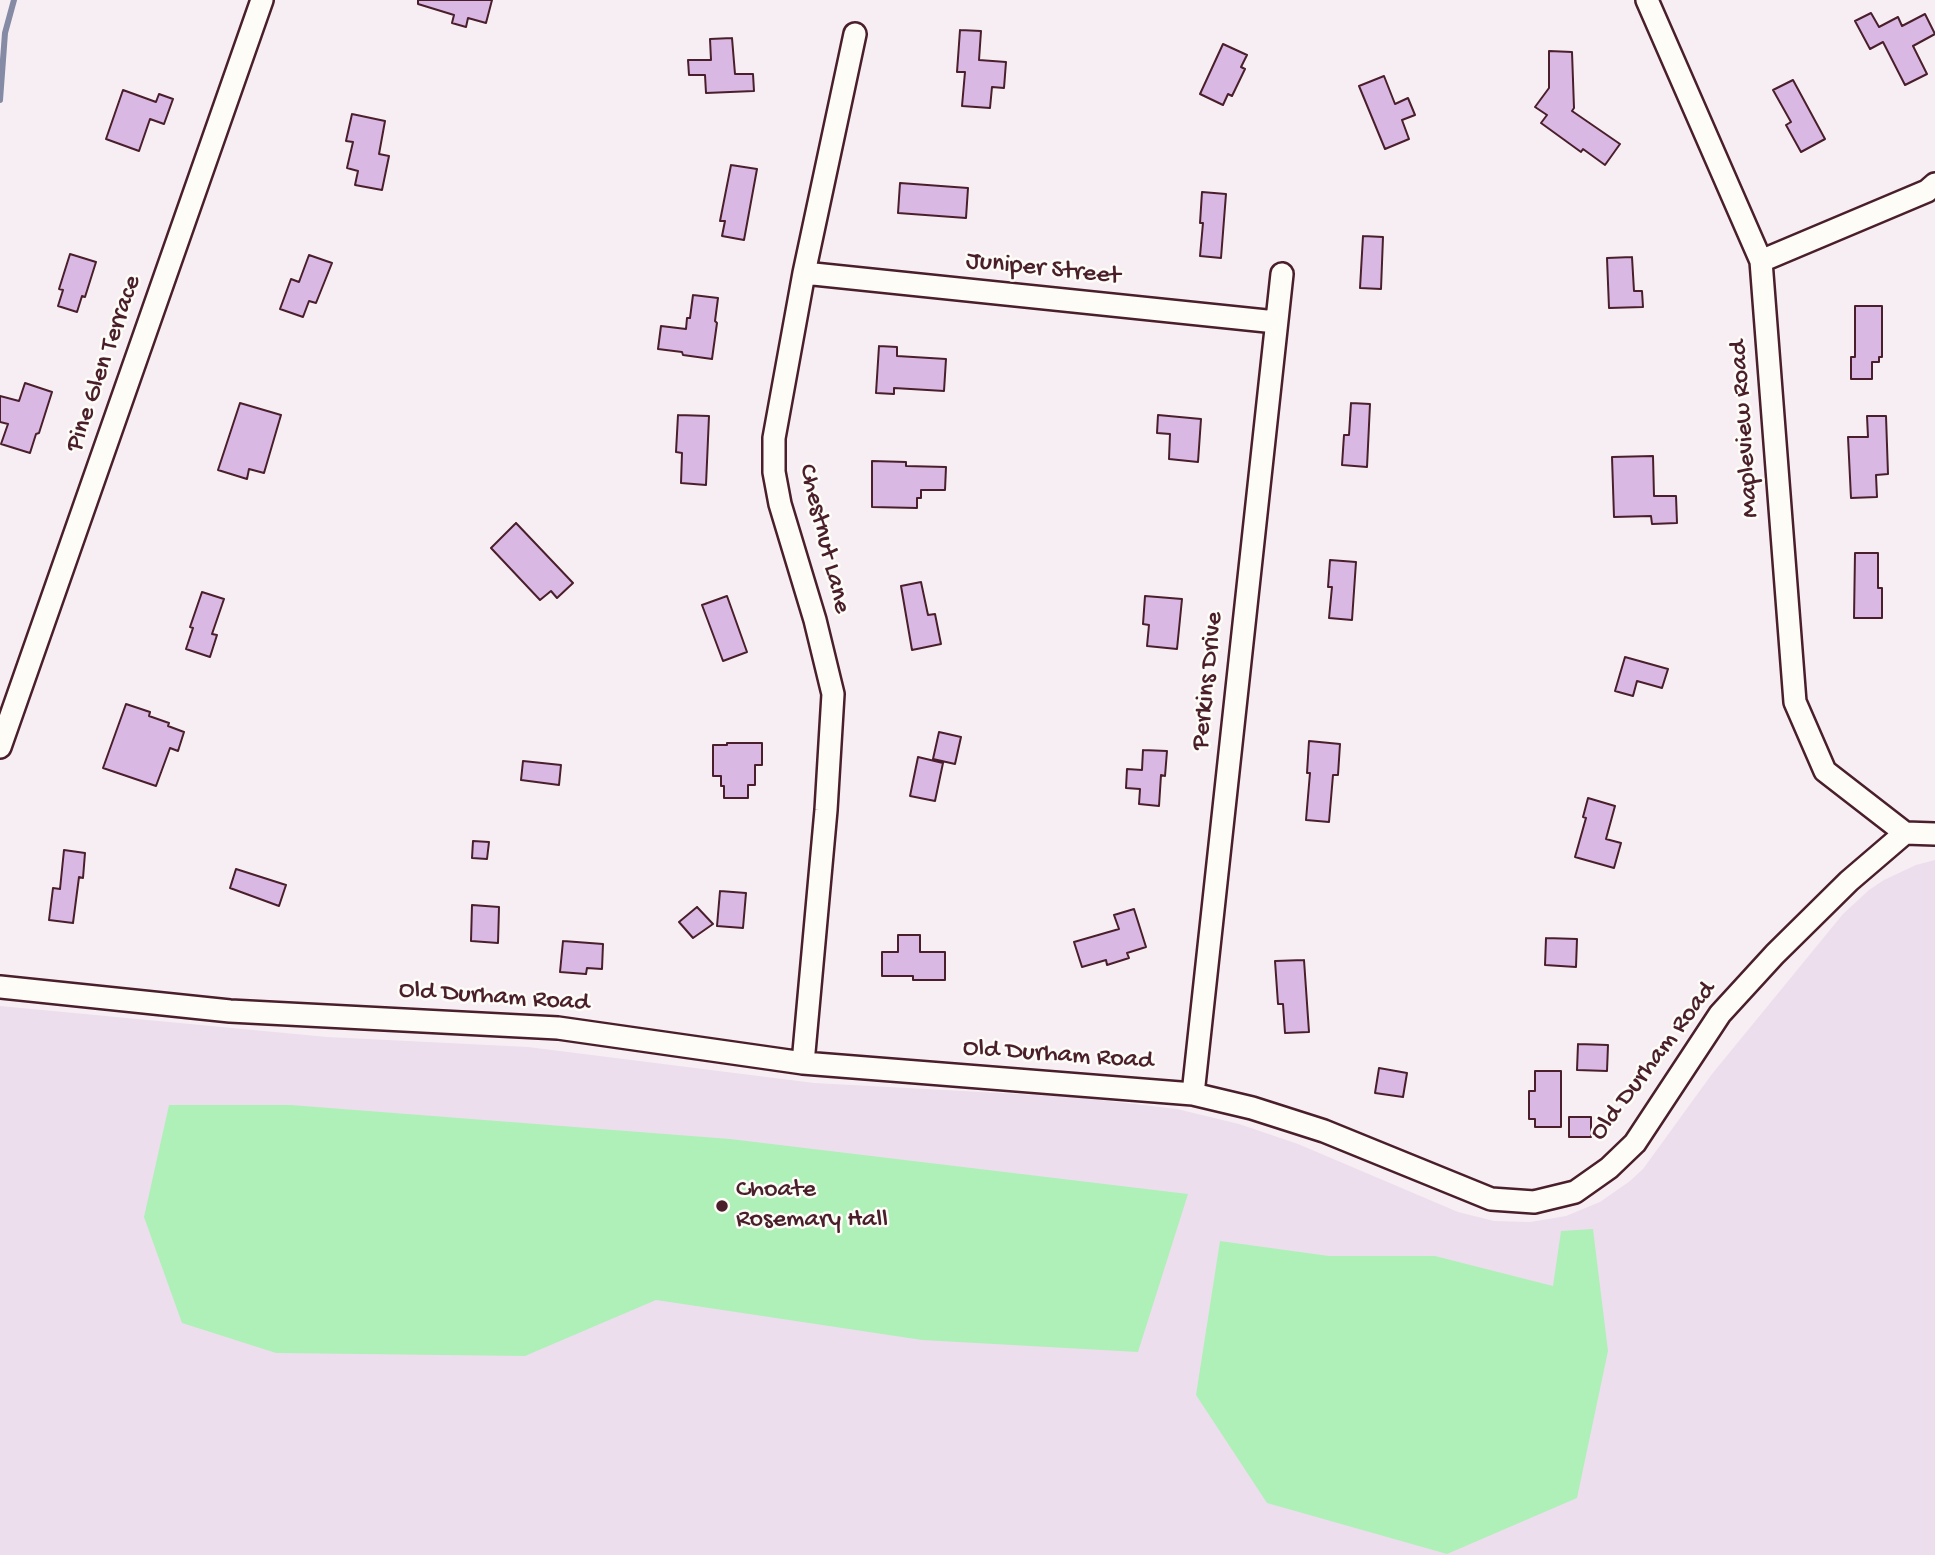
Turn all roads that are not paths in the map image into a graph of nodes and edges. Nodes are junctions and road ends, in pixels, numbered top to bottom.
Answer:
1 (262, 0) edge
2 (1647, 0) edge
3 (855, 34) dead end
4 (1935, 184) edge
5 (1761, 261) junction
6 (804, 273) junction
7 (1282, 274) dead end
8 (1276, 322) junction
9 (0, 747) edge
10 (1905, 833) junction
11 (1935, 834) edge
12 (0, 987) edge
13 (803, 1063) junction
14 (1194, 1094) junction

1 - 9 street, Pine Glen Terrace
2 - 5 street, Mapleview Road
3 - 6 street, Chestnut Lane
4 - 5 street
5 - 10 street, Mapleview Road
6 - 8 street, Juniper Street
6 - 13 street, Chestnut Lane
7 - 8 street, Perkins Drive
8 - 14 street, Perkins Drive
10 - 11 street
10 - 14 street, Old Durham Road
12 - 13 street, Old Durham Road
13 - 14 street, Old Durham Road

